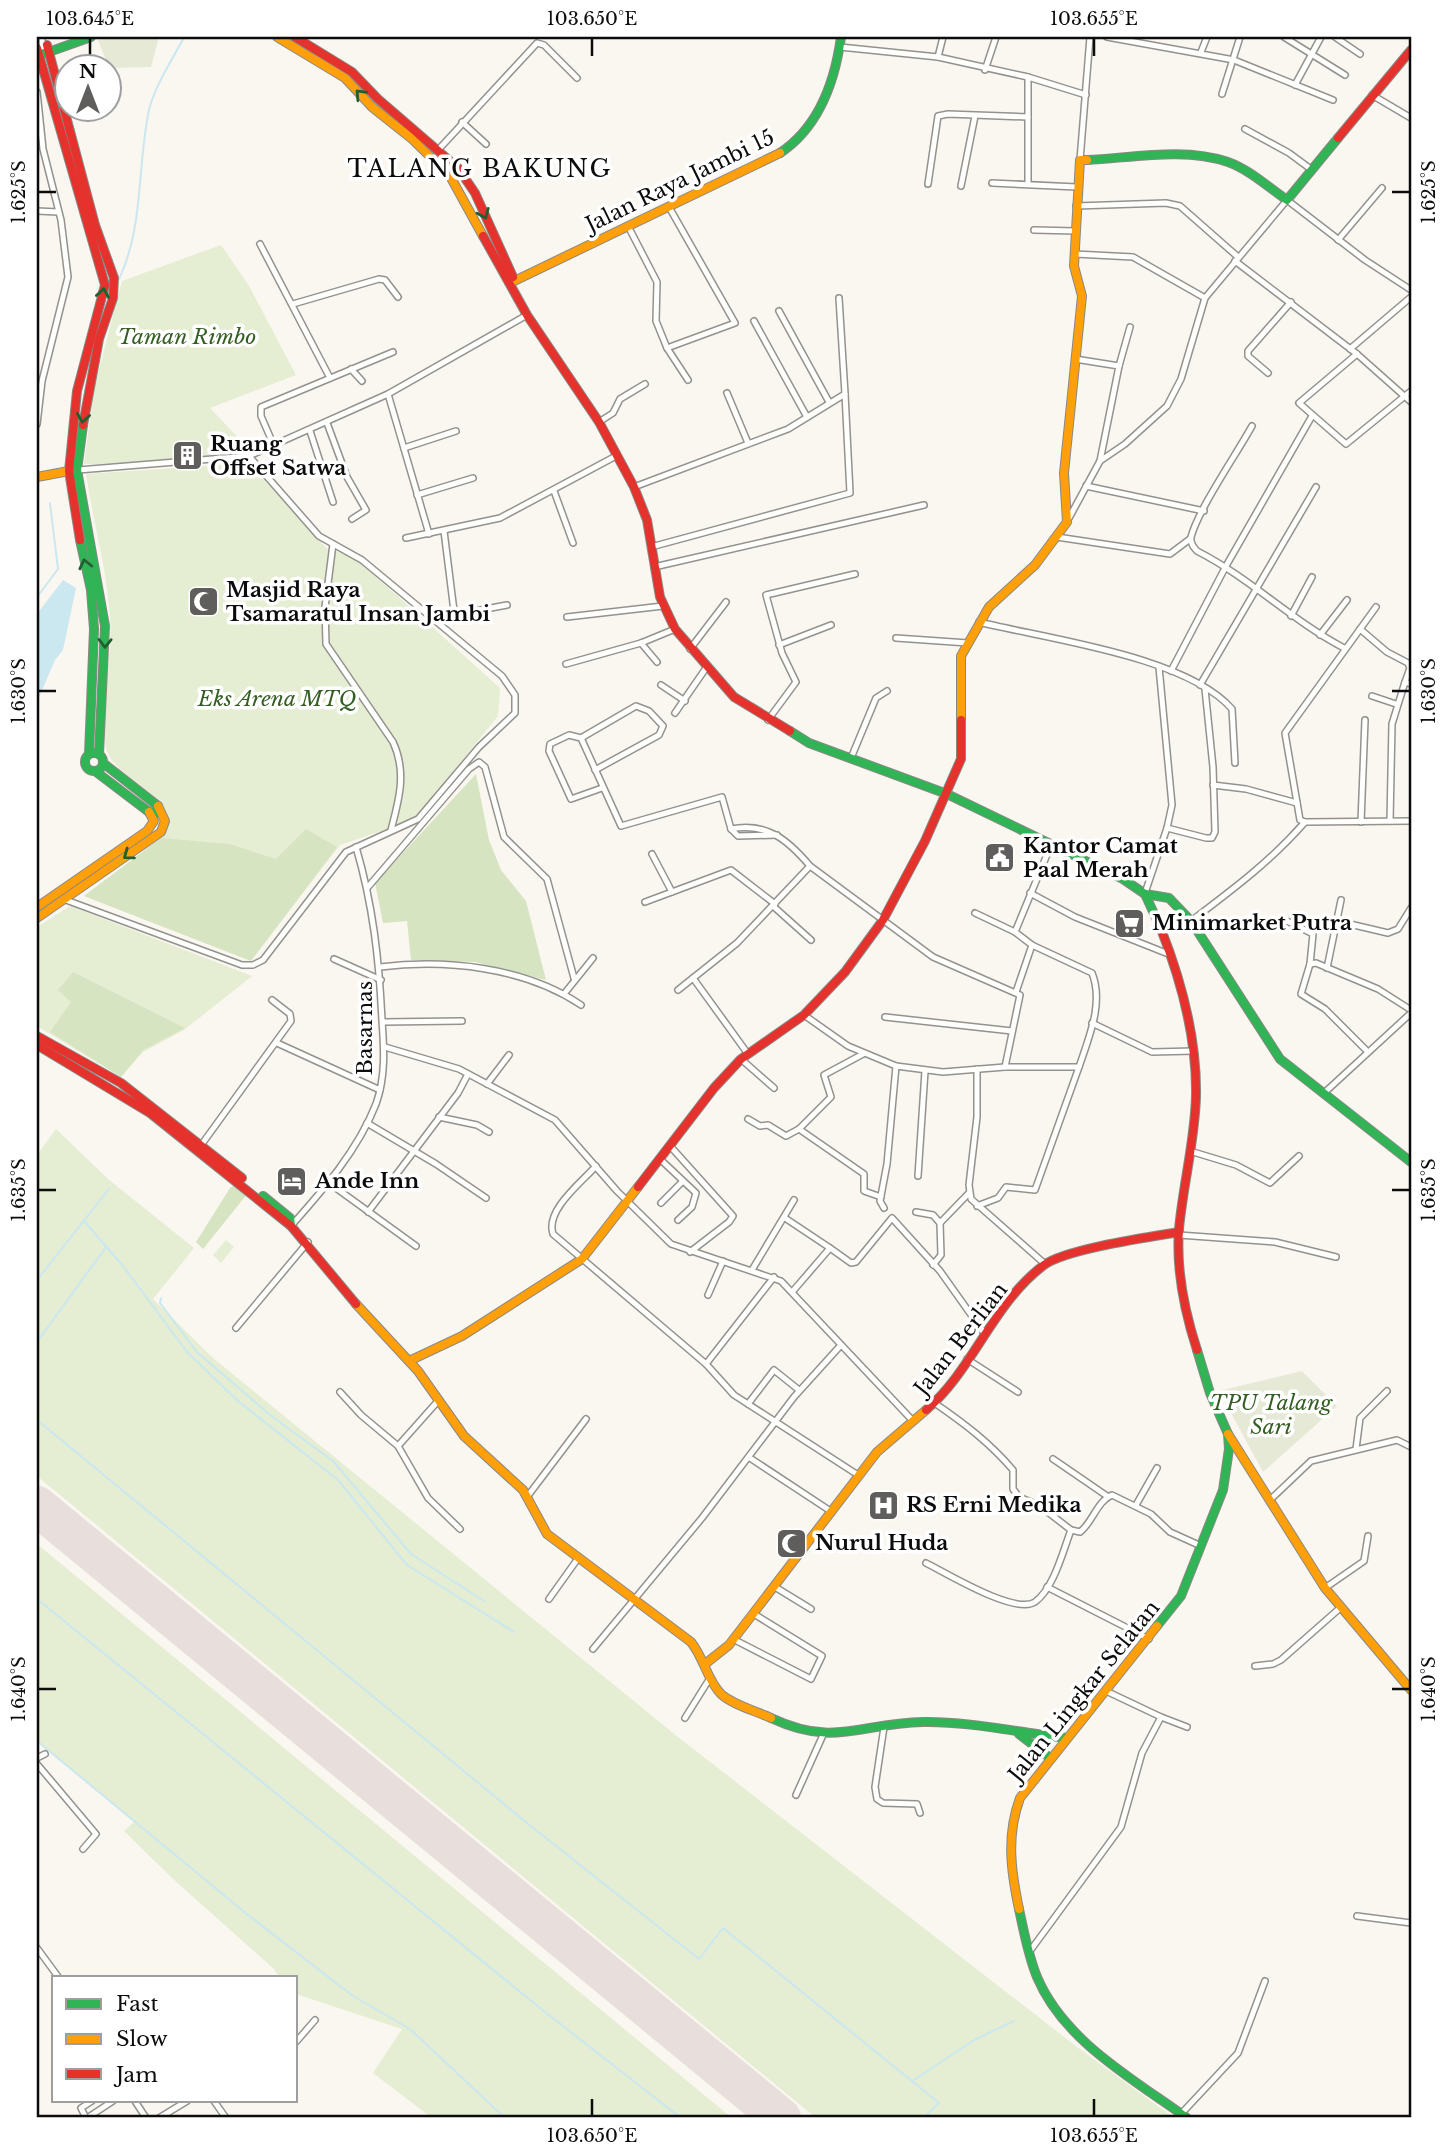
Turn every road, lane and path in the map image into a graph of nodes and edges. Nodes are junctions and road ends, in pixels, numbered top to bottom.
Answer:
1 (42, 37) edge
2 (71, 37) edge
3 (91, 37) edge
4 (276, 37) edge
5 (295, 37) edge
6 (841, 37) edge
7 (943, 37) edge
8 (996, 37) edge
9 (1090, 37) edge
10 (1107, 37) edge
11 (1165, 37) edge
12 (1206, 37) edge
13 (1240, 37) edge
14 (1284, 37) edge
15 (1321, 37) edge
16 (1335, 37) edge
17 (1126, 38) edge
18 (1162, 46) junction
19 (840, 47) junction
20 (41, 50) edge
21 (1411, 50) edge
22 (1201, 52) junction
23 (1312, 52) junction
24 (1360, 54) dead end
25 (937, 57) junction
26 (1234, 60) junction
27 (985, 70) junction
28 (1345, 75) dead end
29 (1028, 77) junction
30 (578, 78) dead end
31 (1295, 85) junction
32 (37, 92) edge
33 (1222, 94) dead end
34 (1086, 95) junction
35 (1372, 95) junction
36 (1333, 100) dead end
37 (975, 116) junction
38 (1028, 117) junction
39 (1411, 118) edge
40 (463, 122) junction
41 (1245, 129) dead end
42 (486, 144) dead end
43 (439, 149) junction
44 (1080, 160) junction
45 (1312, 170) junction
46 (992, 183) dead end
47 (928, 184) dead end
48 (1028, 184) junction
49 (961, 186) dead end
50 (1077, 187) junction
51 (1382, 188) dead end
52 (1287, 200) junction
53 (1076, 206) junction
54 (669, 207) junction
55 (37, 211) edge
56 (58, 212) junction
57 (628, 226) junction
58 (1034, 230) dead end
59 (1076, 231) junction
60 (1338, 240) junction
61 (260, 244) dead end
62 (1075, 254) junction
63 (1236, 259) junction
64 (513, 284) junction
65 (1411, 290) edge
66 (398, 297) dead end
67 (1411, 297) edge
68 (839, 298) dead end
69 (1205, 298) junction
70 (1291, 302) junction
71 (293, 304) junction
72 (779, 312) dead end
73 (527, 315) junction
74 (754, 320) dead end
75 (1130, 327) dead end
76 (667, 348) junction
77 (1350, 349) junction
78 (393, 352) dead end
79 (1357, 354) junction
80 (1075, 359) junction
81 (1119, 366) junction
82 (351, 369) junction
83 (37, 372) edge
84 (44, 372) junction
85 (1268, 373) dead end
86 (330, 378) junction
87 (688, 380) dead end
88 (362, 381) dead end
89 (645, 384) dead end
90 (78, 391) junction
91 (1411, 391) edge
92 (727, 393) dead end
93 (87, 394) junction
94 (388, 394) junction
95 (845, 394) junction
96 (1406, 397) junction
97 (829, 402) junction
98 (1411, 402) edge
99 (38, 404) edge
100 (1312, 416) junction
101 (807, 417) junction
102 (600, 422) junction
103 (327, 423) junction
104 (37, 424) edge
105 (1252, 426) dead end
106 (310, 430) junction
107 (456, 431) dead end
108 (748, 443) junction
109 (274, 446) junction
110 (404, 448) junction
111 (617, 455) junction
112 (248, 456) junction
113 (1100, 461) junction
114 (73, 470) junction
115 (37, 477) edge
116 (473, 478) dead end
117 (1086, 486) junction
118 (634, 487) junction
119 (1316, 487) dead end
120 (554, 491) junction
121 (417, 495) junction
122 (333, 502) dead end
123 (924, 505) dead end
124 (1204, 511) junction
125 (352, 519) dead end
126 (1067, 522) junction
127 (444, 531) junction
128 (429, 534) junction
129 (1057, 537) junction
130 (406, 538) dead end
131 (1190, 539) junction
132 (573, 543) dead end
133 (333, 544) junction
134 (651, 547) junction
135 (1226, 566) junction
136 (654, 567) junction
137 (855, 575) dead end
138 (1312, 577) dead end
139 (1259, 589) junction
140 (1347, 600) dead end
141 (726, 602) dead end
142 (507, 605) dead end
143 (663, 606) junction
144 (1376, 607) dead end
145 (1291, 616) junction
146 (567, 617) dead end
147 (979, 622) junction
148 (831, 625) dead end
149 (675, 629) junction
150 (1360, 629) junction
151 (1320, 635) junction
152 (896, 638) dead end
153 (641, 643) junction
154 (968, 643) junction
155 (779, 645) junction
156 (1344, 648) junction
157 (690, 649) junction
158 (657, 662) dead end
159 (566, 664) dead end
160 (1159, 667) junction
161 (706, 668) junction
162 (1171, 671) junction
163 (1408, 683) edge
164 (661, 685) dead end
165 (1203, 687) junction
166 (887, 691) dead end
167 (1372, 696) dead end
168 (685, 701) junction
169 (1396, 704) junction
170 (675, 713) dead end
171 (768, 720) junction
172 (1365, 720) dead end
173 (581, 738) junction
174 (97, 757) junction
175 (851, 758) junction
176 (1235, 763) dead end
177 (594, 770) junction
178 (95, 771) junction
179 (1213, 785) junction
180 (602, 788) junction
181 (947, 794) junction
182 (1297, 803) junction
183 (158, 806) junction
184 (149, 813) junction
185 (1390, 821) junction
186 (1411, 821) edge
187 (1305, 822) junction
188 (1361, 822) junction
189 (1167, 828) junction
190 (732, 829) junction
191 (391, 830) junction
192 (778, 835) junction
193 (1052, 844) junction
194 (356, 846) junction
195 (652, 854) dead end
196 (810, 866) junction
197 (368, 887) junction
198 (672, 892) junction
199 (1030, 892) junction
200 (1144, 894) junction
201 (66, 900) junction
202 (1341, 900) dead end
203 (645, 902) dead end
204 (774, 905) junction
205 (37, 907) edge
206 (1411, 908) edge
207 (975, 913) dead end
208 (37, 918) edge
209 (1283, 919) dead end
210 (883, 920) junction
211 (1191, 921) junction
212 (1337, 921) junction
213 (1014, 932) junction
214 (811, 940) dead end
215 (1032, 945) junction
216 (1171, 955) junction
217 (593, 958) dead end
218 (334, 959) dead end
219 (1310, 964) junction
220 (380, 967) junction
221 (1327, 968) junction
222 (574, 978) junction
223 (693, 978) junction
224 (381, 980) junction
225 (678, 990) dead end
226 (1016, 992) junction
227 (564, 994) junction
228 (272, 1000) dead end
229 (581, 1005) dead end
230 (1411, 1011) edge
231 (804, 1015) junction
232 (885, 1017) dead end
233 (462, 1021) dead end
234 (383, 1022) junction
235 (1092, 1023) junction
236 (1012, 1031) junction
237 (37, 1036) edge
238 (277, 1043) junction
239 (37, 1045) edge
240 (385, 1047) junction
241 (1194, 1051) junction
242 (1368, 1052) junction
243 (863, 1054) junction
244 (509, 1055) dead end
245 (745, 1057) junction
246 (895, 1066) junction
247 (1005, 1067) junction
248 (1079, 1068) junction
249 (976, 1069) junction
250 (925, 1070) junction
251 (468, 1074) junction
252 (487, 1084) junction
253 (774, 1088) dead end
254 (380, 1090) junction
255 (1323, 1094) junction
256 (153, 1110) junction
257 (439, 1117) junction
258 (748, 1119) dead end
259 (367, 1124) junction
260 (799, 1129) junction
261 (489, 1132) dead end
262 (202, 1144) junction
263 (671, 1147) junction
264 (412, 1151) junction
265 (1190, 1151) junction
266 (1299, 1156) dead end
267 (661, 1160) junction
268 (1411, 1162) edge
269 (596, 1166) junction
270 (918, 1175) dead end
271 (683, 1181) junction
272 (329, 1183) junction
273 (969, 1193) junction
274 (486, 1198) dead end
275 (881, 1198) junction
276 (794, 1200) dead end
277 (628, 1201) junction
278 (661, 1203) dead end
279 (977, 1206) junction
280 (884, 1208) dead end
281 (368, 1212) junction
282 (916, 1212) dead end
283 (785, 1218) junction
284 (678, 1220) dead end
285 (940, 1223) junction
286 (291, 1226) junction
287 (1179, 1233) junction
288 (308, 1242) junction
289 (416, 1246) dead end
290 (830, 1248) junction
291 (690, 1252) junction
292 (1336, 1257) dead end
293 (582, 1259) junction
294 (723, 1261) junction
295 (1045, 1264) junction
296 (933, 1265) junction
297 (752, 1270) junction
298 (774, 1277) junction
299 (793, 1291) junction
300 (708, 1295) dead end
301 (236, 1328) dead end
302 (984, 1333) junction
303 (841, 1345) junction
304 (967, 1359) junction
305 (409, 1361) junction
306 (706, 1364) junction
307 (799, 1390) junction
308 (1387, 1391) dead end
309 (340, 1392) dead end
310 (1018, 1392) dead end
311 (438, 1401) junction
312 (748, 1404) junction
313 (936, 1404) junction
314 (586, 1419) dead end
315 (913, 1421) junction
316 (776, 1423) junction
317 (1228, 1434) junction
318 (398, 1446) junction
319 (1411, 1447) edge
320 (1356, 1449) junction
321 (750, 1458) junction
322 (1053, 1459) dead end
323 (1157, 1468) dead end
324 (858, 1475) junction
325 (1107, 1496) junction
326 (527, 1497) junction
327 (1271, 1499) junction
328 (1136, 1505) junction
329 (832, 1512) junction
330 (460, 1529) dead end
331 (1071, 1530) junction
332 (1368, 1536) dead end
333 (1203, 1546) junction
334 (579, 1557) junction
335 (926, 1563) dead end
336 (775, 1587) junction
337 (1047, 1587) junction
338 (1325, 1588) junction
339 (549, 1599) dead end
340 (635, 1600) junction
341 (1340, 1608) junction
342 (811, 1609) dead end
343 (754, 1614) junction
344 (733, 1639) junction
345 (1149, 1639) junction
346 (593, 1649) dead end
347 (705, 1664) junction
348 (1255, 1666) dead end
349 (710, 1678) junction
350 (1411, 1690) edge
351 (1106, 1691) junction
352 (1161, 1717) junction
353 (685, 1718) dead end
354 (884, 1727) junction
355 (1187, 1727) dead end
356 (1013, 1731) junction
357 (823, 1735) junction
358 (1067, 1738) junction
359 (45, 1754) dead end
360 (37, 1758) edge
361 (1051, 1758) junction
362 (37, 1764) edge
363 (796, 1795) dead end
364 (920, 1812) dead end
365 (83, 1849) dead end
366 (1357, 1916) dead end
367 (1411, 1923) edge
368 (37, 1948) edge
369 (1030, 1951) junction
370 (58, 1976) edge
371 (1265, 1981) dead end
372 (315, 2020) dead end
373 (298, 2040) edge
374 (90, 2102) edge
375 (111, 2102) edge
376 (136, 2102) edge
377 (185, 2102) edge
378 (215, 2102) edge
379 (1184, 2116) edge
380 (87, 2118) edge
381 (146, 2118) edge
382 (159, 2118) edge
383 (226, 2118) edge

1 - 20 street
2 - 20 main road
3 - 20 main road
64 -> 4 main road
5 - 43 main road
6 - 19 main road, Jalan Raya Jambi 15
7 - 25 street
8 - 27 street
9 - 34 street
10 - 17 street
11 - 18 street
12 - 22 street
13 - 26 street
14 - 23 street
15 - 23 street
16 - 24 street
17 - 18 street
18 - 22 street
19 - 25 street
19 - 54 main road, Jalan Raya Jambi 15
90 -> 20 main road
20 - 93 main road
21 - 35 main road
22 - 26 street
23 - 28 street
23 - 31 street
25 - 27 street
26 - 31 street
26 - 33 street
27 - 29 street
29 - 34 street
29 - 38 street
30 - 40 street
31 - 36 street
32 - 56 street
34 - 44 street
35 - 39 street
35 - 45 main road
37 - 38 street
37 - 47 street
37 - 49 street
38 - 48 street
40 - 42 street
40 - 43 street
41 - 45 street
43 -> 64 main road
44 - 50 main road
44 - 52 main road
45 - 52 main road
46 - 48 street
48 - 50 street
50 - 53 main road
51 - 60 street
52 - 60 street
52 - 63 street
53 - 59 main road
53 - 63 street
54 - 57 main road, Jalan Raya Jambi 15
54 - 76 street
55 - 56 street
56 - 84 street
57 - 64 main road, Jalan Raya Jambi 15
57 - 76 street
58 - 59 street
59 - 62 main road
60 - 65 street
61 - 71 street
62 - 69 street
62 - 80 main road
63 - 69 street
63 - 70 street
64 - 73 main road
66 - 71 street
67 - 77 street
68 - 95 street
69 - 113 street
70 - 77 street
70 - 85 street
71 - 86 street
72 - 97 street
73 - 94 street
73 - 102 main road
74 - 101 street
75 - 81 street
76 - 87 street
77 - 79 street
78 - 82 street
79 - 96 street
79 - 100 street
80 - 81 street
80 - 126 main road
81 - 113 street
82 - 86 street
82 - 88 street
83 - 84 street
84 - 99 street
86 - 109 street
89 - 102 street
90 - 93 main road
90 - 114 main road
91 - 96 street
92 - 108 street
93 -> 114 main road
94 - 103 street
94 - 110 street
95 - 97 street
95 - 134 street
96 - 98 street
96 - 100 street
97 - 101 street
99 - 104 street
100 - 135 street
101 - 108 street
102 - 111 main road
103 - 106 street
103 - 125 street
105 - 124 street
106 - 109 street
106 - 122 street
107 - 110 street
108 - 118 street
109 - 112 street
110 - 121 street
111 - 118 main road
111 - 120 street
112 - 114 street
112 - 133 street
113 - 117 street
114 - 115 main road
114 - 174 main road
116 - 121 street
117 - 124 street
117 - 126 street
118 - 134 main road
119 - 139 street
120 - 127 street
120 - 132 street
121 - 128 street
123 - 136 street
124 - 131 street
126 - 129 main road
127 - 128 street
127 - 142 street
128 - 130 street
129 - 131 street
129 - 147 main road
131 - 135 street
133 - 191 street
133 - 191 street
134 - 136 main road
135 - 139 street
135 - 162 street
136 - 143 main road
137 - 155 street
138 - 145 street
139 - 145 street
139 - 165 street
140 - 151 street
141 - 157 street
143 - 146 street
143 - 149 main road
144 - 150 street
145 - 151 street
147 - 154 main road
147 - 160 street
148 - 155 street
149 - 153 street
149 - 157 main road
150 - 156 street
150 - 163 street
151 - 156 street
152 - 154 street
153 - 158 street
153 - 159 street
154 - 181 main road
155 - 171 street
156 - 182 street
157 - 161 main road
160 - 162 street
160 - 189 street
161 - 168 street
161 - 171 main road
162 - 165 street
163 - 169 street
164 - 168 street
165 - 176 street
165 - 179 street
166 - 175 street
167 - 169 street
168 - 170 street
169 - 185 street
171 - 175 main road
172 - 188 street
173 - 177 street
173 - 177 street
173 - 180 street
174 - 178 main road
174 - 178 main road
174 - 183 main road
175 - 181 main road
177 - 180 street
178 - 184 main road
179 - 182 street
179 - 189 street
180 - 190 street
181 - 193 main road
181 - 210 main road
182 - 187 street
183 - 184 main road
183 -> 201 main road
184 - 205 main road
185 - 186 street
185 - 188 street
187 - 188 street
187 - 211 street
189 - 200 street
190 - 192 street
190 - 192 street
191 - 194 street
192 - 196 street
193 - 199 street
193 - 200 main road
194 - 197 street, Basarnas
194 - 201 street
195 - 198 street
196 - 204 street
196 - 210 street
197 - 220 street, Basarnas
197 - 222 street
198 - 203 street
198 - 204 street
199 - 213 street
199 - 216 street
200 - 211 main road
200 - 216 main road
201 - 208 main road
202 - 212 street
204 - 214 street
204 - 223 street
206 - 212 street
207 - 213 street
209 - 219 street
210 - 226 street
210 - 231 main road
211 - 255 main road
212 - 221 street
213 - 215 street
215 - 226 street
215 - 235 street
216 - 241 main road
217 - 222 street
218 - 224 street
219 - 221 street
219 - 242 street
220 - 224 street, Basarnas
220 - 227 street
221 - 230 street
222 - 227 street
223 - 225 street
223 - 245 street
224 - 234 street, Basarnas
226 - 236 street
227 - 229 street
228 - 238 street
230 - 242 street
231 - 243 street
231 - 245 main road
232 - 236 street
233 - 234 street
234 - 240 street, Basarnas
235 - 241 street
235 - 248 street
236 - 247 street
237 - 256 main road
238 - 254 street
238 - 262 street
239 - 256 main road
240 - 251 street
240 - 254 street, Basarnas
241 - 265 main road
242 - 255 street
243 - 246 street
243 - 260 street
244 - 252 street
245 - 253 street
245 - 263 main road
246 - 250 street
246 - 275 street
247 - 248 street
247 - 249 street
248 - 279 street
249 - 250 street
249 - 273 street
250 - 270 street
251 - 252 street
251 - 257 street
252 - 269 street
254 - 259 street, Basarnas
255 - 268 main road
256 - 262 main road
256 - 286 main road
257 - 261 street
257 - 264 street
258 - 260 street
259 - 264 street
259 - 272 street, Basarnas
260 - 275 street
262 - 286 main road
263 - 267 main road
263 - 291 street
264 - 274 street
264 - 281 street
265 - 266 street
265 - 287 main road
267 - 271 street
267 - 277 main road
269 - 277 street
269 - 293 street
271 - 278 street
271 - 284 street
272 - 281 street
272 - 286 street, Basarnas
273 - 279 street
273 - 285 street
275 - 280 street
276 - 283 street
277 - 291 street
277 - 293 main road
279 - 295 street
281 - 289 street
282 - 285 street
283 - 290 street
283 - 297 street
285 - 296 street
286 - 288 main road
287 - 292 street
287 - 295 main road
287 - 317 main road
288 - 301 street
288 - 305 main road
290 - 296 street
290 - 299 street
291 - 294 street
293 - 305 main road
293 - 306 street
294 - 297 street
294 - 300 street
295 - 302 main road, Jalan Berlian
296 - 302 street
297 - 298 street
298 - 299 street
298 - 306 street
299 - 303 street
302 - 304 main road, Jalan Berlian
303 - 307 street
303 - 315 street
304 - 310 street
304 - 313 main road, Jalan Berlian
305 - 311 main road
306 - 312 street
307 - 312 street
307 - 316 street
308 - 320 street
309 - 318 street
311 - 318 street
311 - 326 main road
312 - 316 street
313 - 315 main road, Jalan Berlian
313 - 331 street
314 - 326 street
315 - 324 main road, Jalan Berlian
316 - 321 street
316 - 324 street
317 - 327 main road
317 - 333 main road, Jalan Lingkar Selatan
318 - 330 street
319 - 320 street
320 - 327 street
321 - 329 street
321 - 340 street
322 - 325 street
323 - 328 street
324 - 329 main road, Jalan Berlian
325 - 328 street
325 - 331 street
326 - 334 main road
327 - 338 main road
328 - 333 street
329 - 336 main road, Jalan Berlian
331 - 337 street
332 - 338 street
333 - 345 main road, Jalan Lingkar Selatan
334 - 339 street
334 - 340 main road
335 - 337 street
336 - 342 street
336 - 343 main road, Jalan Berlian
337 - 345 street
338 - 341 main road
340 - 346 street
340 - 347 main road
341 - 348 street
341 - 350 main road
343 - 344 main road, Jalan Berlian
343 - 344 street
344 - 347 main road, Jalan Berlian
345 - 351 main road, Jalan Lingkar Selatan
347 - 349 main road
349 - 353 street
349 - 357 main road
351 - 352 street
351 - 358 main road, Jalan Lingkar Selatan
352 - 355 street
352 - 369 street
354 - 356 main road
354 - 357 main road
354 - 364 street
356 - 358 main road
356 - 361 main road
357 - 363 street
358 - 361 main road, Jalan Lingkar Selatan
359 - 360 street
361 - 369 main road, Jalan Lingkar Selatan
362 - 365 street
366 - 367 street
368 - 370 street
369 - 379 main road, Jalan Lingkar Selatan
371 - 379 street
372 - 373 street
374 - 380 street
375 - 380 street
376 - 381 street
377 - 382 street
378 - 383 street

